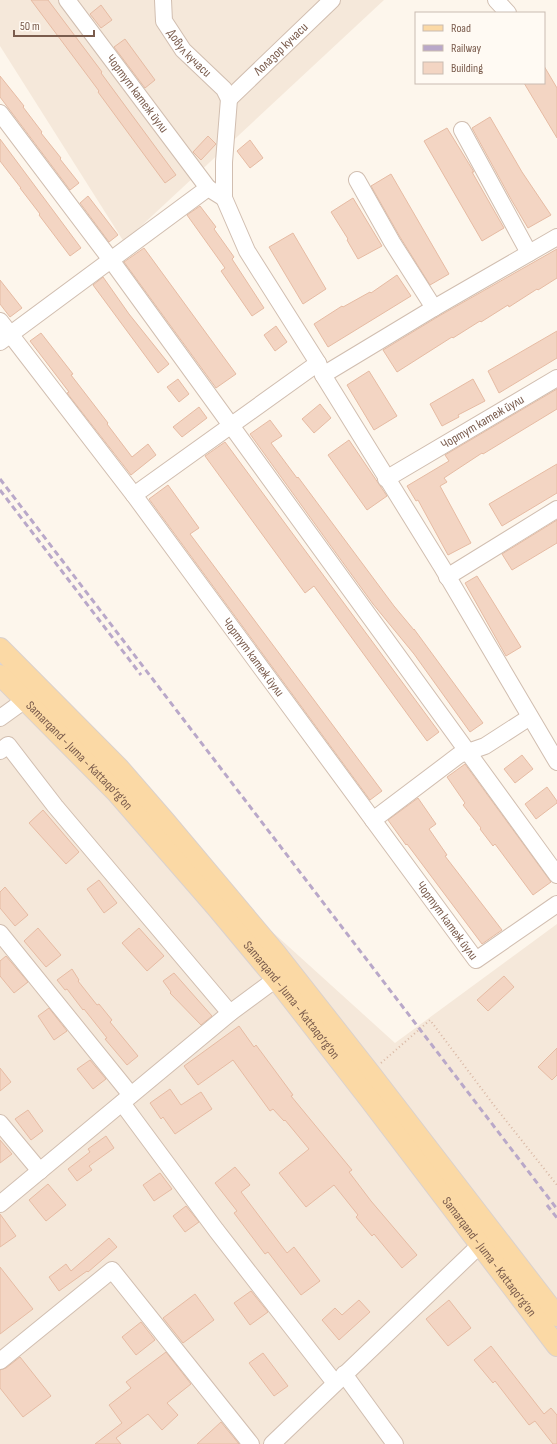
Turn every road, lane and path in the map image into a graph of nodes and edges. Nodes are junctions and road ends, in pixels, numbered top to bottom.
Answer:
1 (67, 0) edge
2 (162, 0) edge
3 (332, 0) edge
4 (496, 0) edge
5 (507, 12) edge
6 (229, 99) junction
7 (0, 113) edge
8 (462, 130) dead end
9 (357, 180) dead end
10 (208, 188) junction
11 (224, 198) junction
12 (557, 237) edge
13 (529, 253) junction
14 (111, 260) junction
15 (434, 308) junction
16 (0, 321) edge
17 (5, 338) edge
18 (321, 369) junction
19 (557, 378) edge
20 (231, 425) junction
21 (386, 479) junction
22 (134, 495) junction
23 (557, 509) edge
24 (448, 577) junction
25 (0, 648) edge
26 (0, 675) edge
27 (25, 700) junction
28 (530, 717) junction
29 (0, 718) edge
30 (0, 751) edge
31 (467, 752) junction
32 (557, 762) edge
33 (373, 820) junction
34 (557, 875) edge
35 (557, 904) edge
36 (0, 933) edge
37 (276, 979) junction
38 (230, 1013) junction
39 (370, 1073) junction
40 (377, 1095) junction
41 (127, 1099) junction
42 (0, 1123) edge
43 (40, 1171) junction
44 (557, 1185) edge
45 (0, 1204) edge
46 (480, 1245) junction
47 (557, 1316) edge
48 (557, 1346) edge
49 (0, 1361) edge
50 (340, 1378) junction
51 (251, 1444) edge
52 (272, 1444) edge
53 (395, 1444) edge

1 - 10 street, Чортут катеж йули
2 - 6 street, Довул кучаси
3 - 6 street, Лолазор кучаси
4 - 5 street
6 - 11 street
7 - 14 street
8 - 13 street
9 - 15 street
10 - 11 street, Чортут катеж йули
10 - 14 street
11 - 18 street
12 - 13 street
13 - 15 street
14 - 17 street
14 - 20 street
15 - 18 street
16 - 17 street, Чортут катеж йули
17 - 22 street, Чортут катеж йули
18 - 20 street
18 - 21 street
19 - 21 street, Чортут катеж йули
20 - 22 street
20 - 31 street
21 - 24 street
22 - 33 street, Чортут катеж йули
23 - 24 street
24 - 28 street
25 - 39 main road, Samarqand - Juma - Kattaqo‘rg‘on
26 - 27 main road, Samarqand - Juma - Kattaqo‘rg‘on
27 - 29 street
27 - 37 main road, Samarqand - Juma - Kattaqo‘rg‘on
28 - 31 street
28 - 32 street
30 - 38 street
31 - 33 street
31 - 34 street
33 - 35 street, Чортут катеж йули
36 - 41 street
37 - 38 street
37 - 40 main road, Samarqand - Juma - Kattaqo‘rg‘on
38 - 41 street
39 - 40 main road, Samarqand - Juma - Kattaqo‘rg‘on
39 - 44 path
40 - 46 main road, Samarqand - Juma - Kattaqo‘rg‘on
40 - 47 main road, Samarqand - Juma - Kattaqo‘rg‘on
41 - 43 street
41 - 50 street
42 - 43 street
43 - 45 street
46 - 48 main road, Samarqand - Juma - Kattaqo‘rg‘on
46 - 50 street
49 - 51 street
50 - 52 street
50 - 53 street

